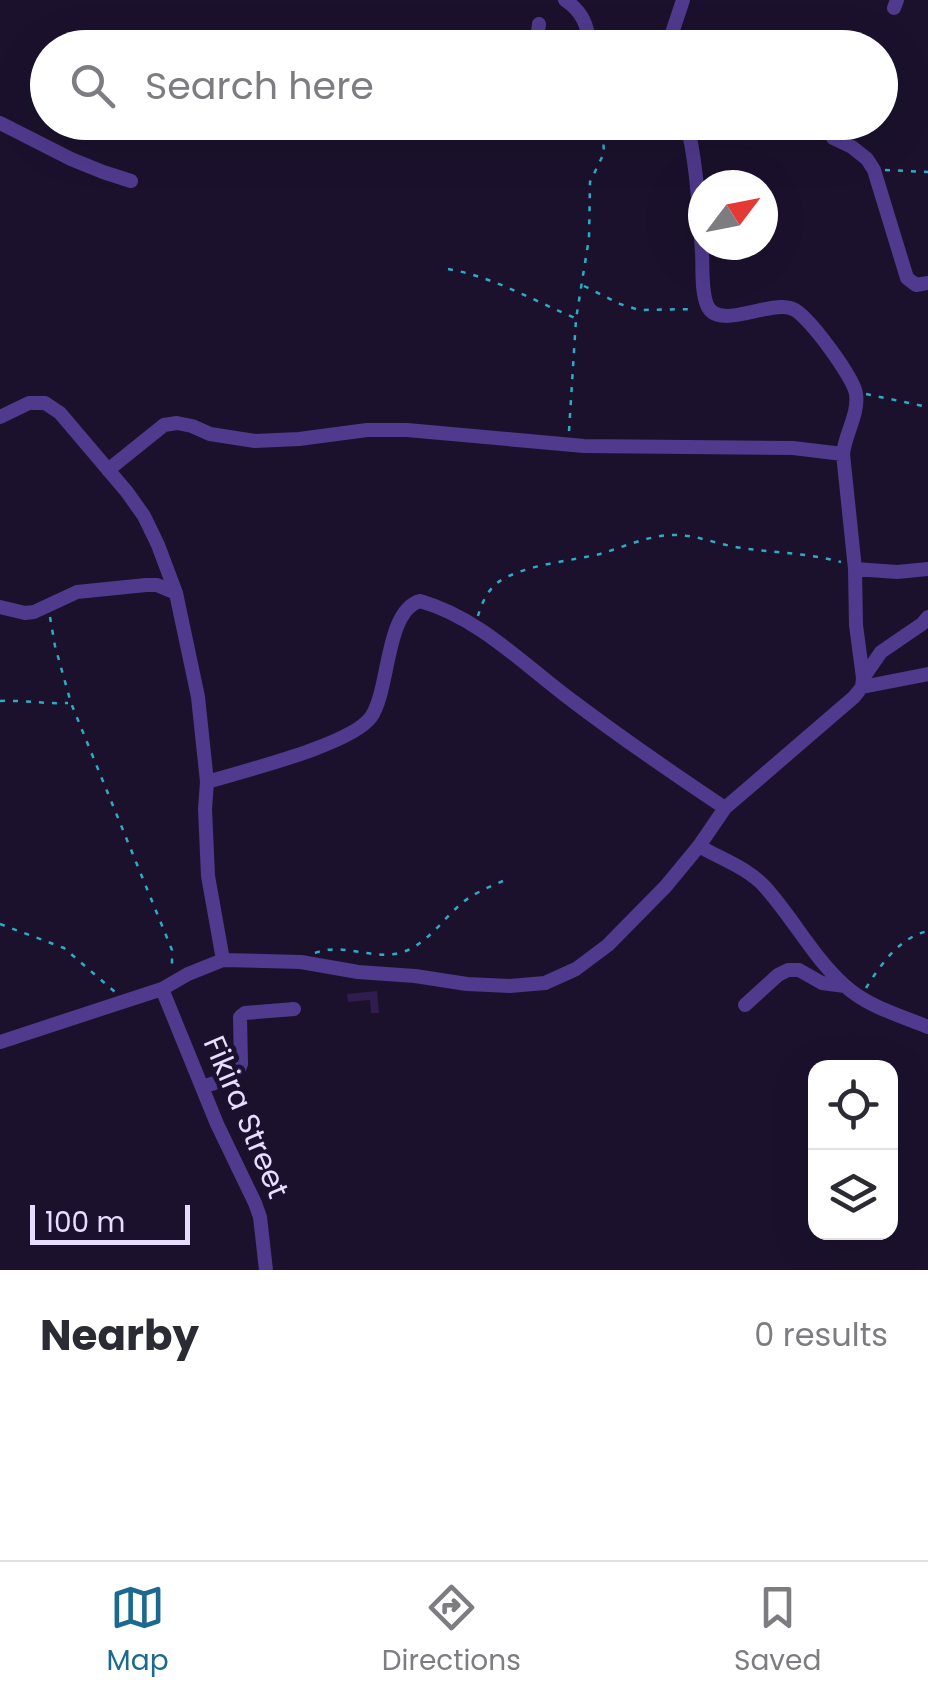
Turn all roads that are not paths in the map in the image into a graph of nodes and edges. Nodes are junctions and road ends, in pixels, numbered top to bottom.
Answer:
1 (565, 0) edge
2 (683, 0) edge
3 (539, 24) dead end
4 (538, 30) edge
5 (588, 30) edge
6 (673, 30) edge
7 (0, 122) edge
8 (30, 137) edge
9 (36, 140) edge
10 (690, 140) edge
11 (837, 140) edge
12 (131, 180) dead end
13 (928, 283) edge
14 (0, 416) edge
15 (843, 454) junction
16 (108, 470) junction
17 (928, 569) edge
18 (855, 570) junction
19 (176, 593) junction
20 (0, 607) edge
21 (928, 617) edge
22 (928, 674) edge
23 (862, 682) junction
24 (207, 782) junction
25 (725, 808) junction
26 (698, 846) junction
27 (224, 960) junction
28 (845, 986) junction
29 (162, 989) junction
30 (745, 1005) dead end
31 (294, 1010) dead end
32 (928, 1027) edge
33 (0, 1042) edge
34 (202, 1087) junction
35 (266, 1270) edge

1 - 5 street
2 - 6 street
3 - 4 street
7 - 8 street
9 - 12 street
10 - 15 street
11 - 13 street
14 - 16 street
15 - 16 street
15 - 18 street
16 - 19 street
17 - 18 street
18 - 23 street
19 - 20 street
19 - 24 street
21 - 23 street
22 - 23 street
23 - 25 street
24 - 25 street
24 - 27 street
25 - 26 street
26 - 27 street
26 - 28 street
27 - 29 street
28 - 30 street
28 - 32 street
29 - 33 street
29 - 34 street, Fikira Street
31 - 34 street
34 - 35 street, Fikira Street

